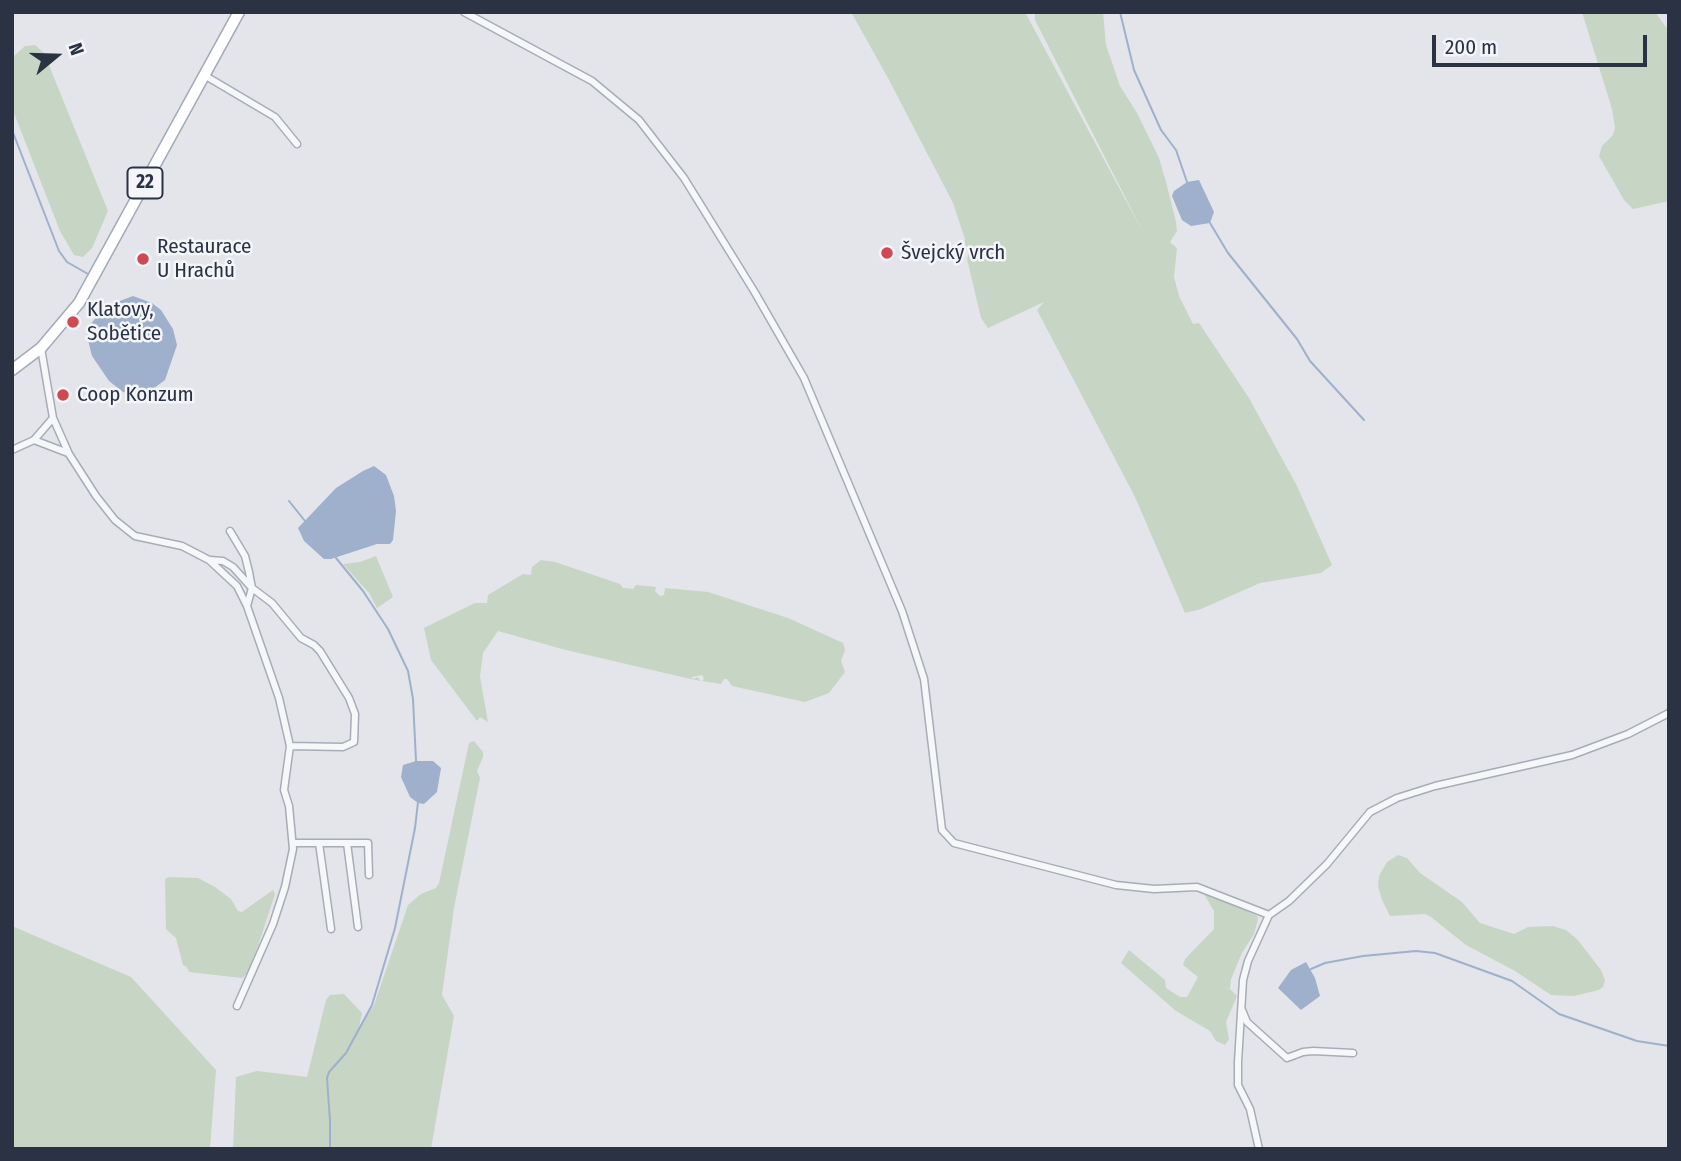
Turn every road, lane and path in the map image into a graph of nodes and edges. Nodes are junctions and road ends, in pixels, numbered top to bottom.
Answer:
1 (239, 12) edge
2 (464, 12) edge
3 (204, 75) junction
4 (298, 144) dead end
5 (41, 348) junction
6 (12, 370) edge
7 (52, 418) junction
8 (34, 440) junction
9 (12, 450) edge
10 (69, 454) junction
11 (230, 531) dead end
12 (208, 560) junction
13 (252, 588) junction
14 (247, 606) junction
15 (1669, 713) edge
16 (290, 746) junction
17 (293, 843) junction
18 (319, 843) junction
19 (347, 844) junction
20 (369, 875) dead end
21 (1269, 915) junction
22 (358, 927) dead end
23 (331, 929) dead end
24 (237, 1006) dead end
25 (1241, 1009) junction
26 (1353, 1053) dead end
27 (1259, 1149) edge

1 - 3 main road, 22
2 - 21 street
3 - 4 street
3 - 5 main road, 22
5 - 6 main road, 22
5 - 7 street
7 - 8 street
7 - 10 street
8 - 9 street
8 - 10 street
10 - 12 street
11 - 13 street
12 - 13 street
12 - 14 street
13 - 14 street
13 - 16 street
14 - 16 street
15 - 21 street
16 - 17 street
17 - 18 street
17 - 24 street
18 - 19 street
18 - 23 street
19 - 20 street
19 - 22 street
21 - 25 street
25 - 26 street
25 - 27 street

